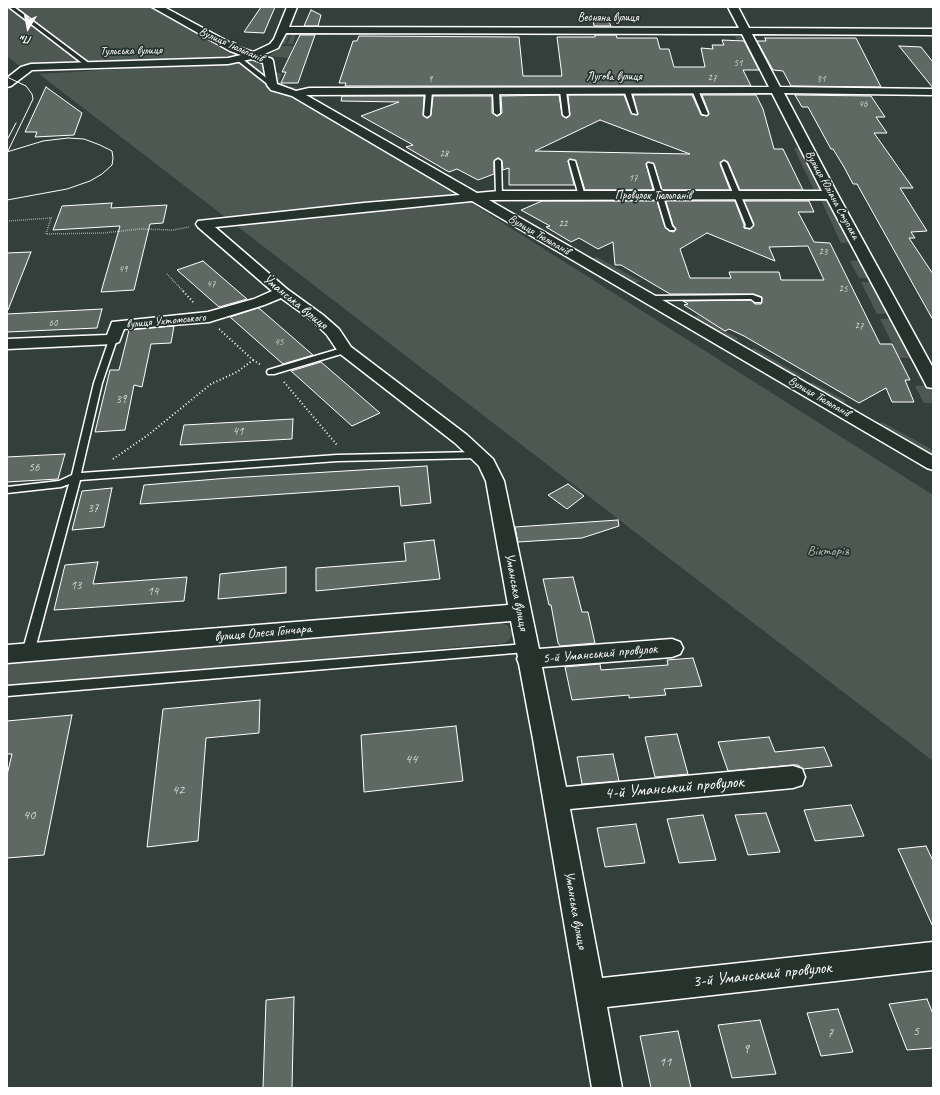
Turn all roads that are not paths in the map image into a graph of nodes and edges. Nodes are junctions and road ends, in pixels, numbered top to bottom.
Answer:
1 (11, 7) edge
2 (157, 7) edge
3 (292, 7) edge
4 (733, 7) edge
5 (176, 12) edge
6 (283, 30) junction
7 (746, 31) junction
8 (933, 32) edge
9 (258, 54) junction
10 (239, 59) junction
11 (88, 65) junction
12 (7, 84) edge
13 (272, 85) junction
14 (563, 90) junction
15 (626, 90) junction
16 (695, 90) junction
17 (776, 90) junction
18 (429, 91) junction
19 (496, 91) junction
20 (933, 92) edge
21 (296, 94) junction
22 (497, 113) dead end
23 (635, 113) dead end
24 (427, 114) dead end
25 (705, 114) dead end
26 (566, 115) dead end
27 (572, 160) dead end
28 (498, 161) dead end
29 (724, 163) dead end
30 (650, 164) dead end
31 (499, 195) junction
32 (660, 195) junction
33 (831, 195) junction
34 (582, 196) junction
35 (738, 196) junction
36 (474, 198) junction
37 (203, 224) joint
38 (748, 227) dead end
39 (672, 229) dead end
40 (282, 292) junction
41 (649, 298) junction
42 (758, 300) dead end
43 (113, 339) junction
44 (7, 344) edge
45 (345, 350) junction
46 (271, 372) road end
47 (933, 383) edge
48 (477, 455) junction
49 (933, 464) edge
50 (76, 477) junction
51 (7, 490) edge
52 (520, 612) junction
53 (672, 648) dead end
54 (17, 654) edge
55 (527, 654) junction
56 (7, 691) edge
57 (793, 776) dead end
58 (555, 799) junction
59 (933, 956) edge
60 (591, 994) junction
61 (607, 1088) edge

1 - 11 lane
2 - 5 street, Вулиця Тюльпанів
3 - 6 street
4 - 7 street, Вулиця Юліана Ступака
5 - 9 street, Вулиця Тюльпанів
6 - 7 street, Весняна вулиця
6 - 9 street
7 - 8 street, Весняна вулиця
7 - 17 street, Вулиця Юліана Ступака
9 - 10 street, Тульська вулиця
9 - 13 street, Вулиця Тюльпанів
10 - 11 street, Тульська вулиця
10 - 13 lane
11 - 12 street, Тульська вулиця
13 - 21 street, Вулиця Тюльпанів
14 - 15 street, Лугова вулиця
14 - 19 street, Лугова вулиця
14 - 26 lane
15 - 16 street, Лугова вулиця
15 - 23 lane
16 - 17 street, Лугова вулиця
16 - 25 lane
17 - 20 street, Лугова вулиця
17 - 33 street, Вулиця Юліана Ступака
18 - 19 street, Лугова вулиця
18 - 21 street, Лугова вулиця
18 - 24 lane
19 - 22 lane
21 - 36 street, Вулиця Тюльпанів
27 - 34 lane
28 - 31 lane
29 - 35 lane
30 - 32 lane
31 - 34 street, Провулок Тюльпанів
31 - 36 street, Провулок Тюльпанів
32 - 34 street, Провулок Тюльпанів
32 - 35 street, Провулок Тюльпанів
32 - 39 lane
33 - 35 street, Провулок Тюльпанів
33 - 47 street, Вулиця Юліана Ступака
35 - 38 lane
36 - 37 street, Провулок Тюльпанів
36 - 41 street, Вулиця Тюльпанів
37 - 40 street, Уманська вулиця
40 - 43 street, вулиця Ухтомського
40 - 45 street, Уманська вулиця
41 - 42 lane
41 - 49 street, Вулиця Тюльпанів
43 - 44 street, вулиця Ухтомського
43 - 50 lane
45 - 46 lane
45 - 48 street, Уманська вулиця
48 - 50 lane
48 - 52 street, Уманська вулиця
50 - 51 lane
50 - 54 lane
52 - 54 street, вулиця Олеся Гончара
52 - 55 street, Уманська вулиця
53 - 55 street, 5-й Уманський провулок
55 - 56 lane
55 - 58 street, Уманська вулиця
57 - 58 street, 4-й Уманський провулок
58 - 60 street, Уманська вулиця
59 - 60 street, 3-й Уманський провулок
60 - 61 street, Уманська вулиця

